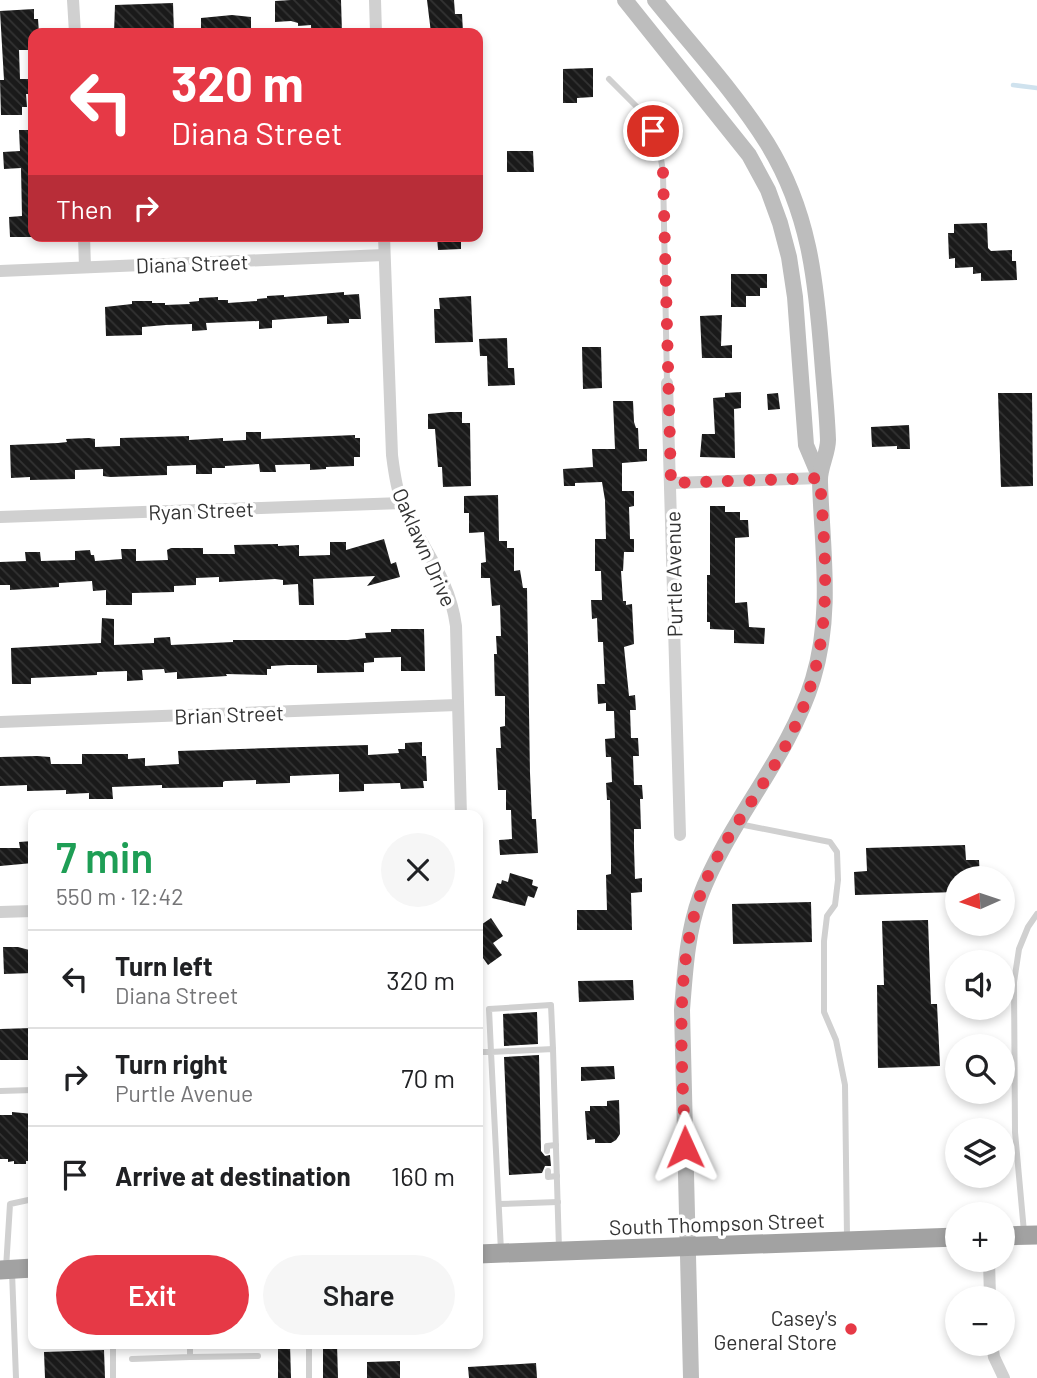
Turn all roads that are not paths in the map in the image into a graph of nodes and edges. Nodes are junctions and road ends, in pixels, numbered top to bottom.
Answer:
1 (73, 0) edge
2 (374, 0) edge
3 (625, 0) edge
4 (655, 0) edge
5 (75, 28) edge
6 (376, 28) edge
7 (609, 79) dead end
8 (84, 242) edge
9 (384, 242) edge
10 (384, 255) junction
11 (85, 267) junction
12 (0, 271) edge
13 (667, 383) joint
14 (820, 478) junction
15 (671, 483) junction
16 (402, 503) junction
17 (0, 517) edge
18 (457, 705) junction
19 (0, 722) edge
20 (461, 810) edge
21 (737, 824) junction
22 (680, 835) dead end
23 (28, 911) edge
24 (0, 912) edge
25 (1037, 914) edge
26 (553, 1049) junction
27 (483, 1052) edge
28 (491, 1052) junction
29 (28, 1090) edge
30 (0, 1091) edge
31 (556, 1145) junction
32 (547, 1151) dead end
33 (548, 1171) dead end
34 (557, 1176) junction
35 (28, 1200) edge
36 (558, 1202) junction
37 (0, 1203) edge
38 (10, 1204) junction
39 (499, 1204) junction
40 (1030, 1235) edge
41 (945, 1237) edge
42 (847, 1241) junction
43 (688, 1247) junction
44 (559, 1252) junction
45 (501, 1253) junction
46 (483, 1254) edge
47 (28, 1268) edge
48 (6, 1269) edge
49 (113, 1349) edge
50 (190, 1349) edge
51 (309, 1349) edge
52 (258, 1356) dead end
53 (994, 1356) edge
54 (190, 1357) junction
55 (132, 1359) dead end
56 (16, 1378) edge
57 (113, 1378) edge
58 (309, 1378) edge
59 (691, 1378) edge
60 (1004, 1378) edge

1 - 5 street
2 - 6 street
3 - 14 main road
4 - 14 main road
7 - 13 lane, Purtle Avenue
8 - 11 street
9 - 10 street, Oaklawn Drive
10 - 11 street, Diana Street
10 - 16 street, Oaklawn Drive
11 - 12 street, Diana Street
13 - 15 street, Purtle Avenue
14 - 15 street
14 - 21 main road
15 - 22 street, Purtle Avenue
16 - 17 street, Ryan Street
16 - 18 street, Oaklawn Drive
18 - 19 street, Brian Street
18 - 20 street, Oaklawn Drive
21 - 42 lane
21 - 43 main road
23 - 24 street
25 - 40 lane
26 - 28 lane
26 - 28 lane
26 - 31 lane
27 - 28 lane
28 - 39 lane
29 - 30 lane
31 - 32 lane
31 - 34 lane
33 - 34 lane
34 - 36 lane
35 - 38 lane
36 - 39 lane
36 - 44 lane
37 - 38 lane
38 - 48 lane
39 - 45 lane
41 - 42 highway, South Thompson Street
42 - 43 highway, South Thompson Street
43 - 44 highway, South Thompson Street
43 - 59 main road
44 - 45 highway, South Thompson Street
45 - 46 highway, South Thompson Street
47 - 48 highway
48 - 56 lane
49 - 57 lane
50 - 54 lane
51 - 58 lane
52 - 54 lane
53 - 60 street
54 - 55 lane

